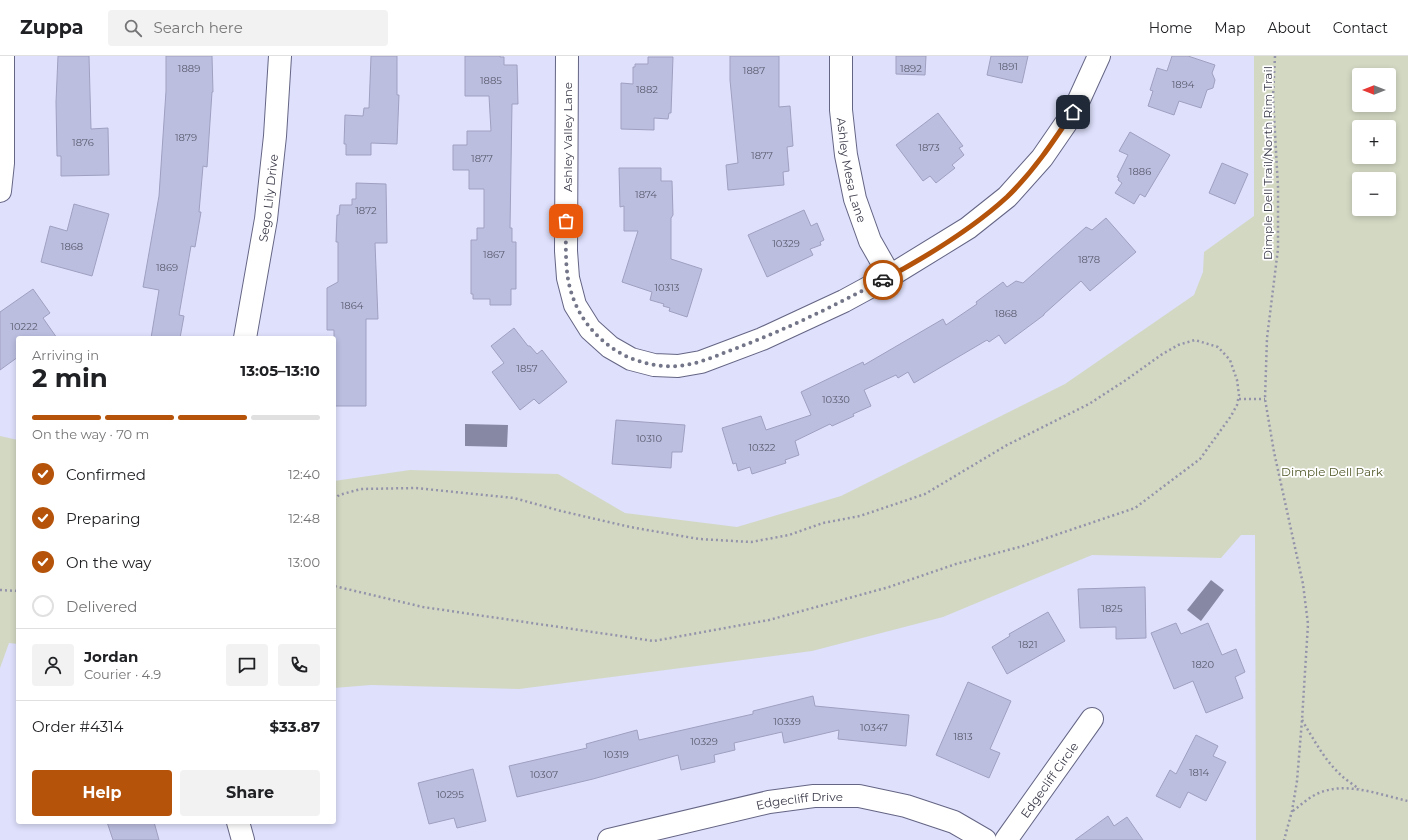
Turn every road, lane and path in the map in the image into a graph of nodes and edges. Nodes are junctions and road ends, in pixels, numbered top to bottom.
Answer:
1 (3, 56) edge
2 (280, 56) edge
3 (567, 56) edge
4 (841, 56) edge
5 (1099, 56) edge
6 (1275, 56) edge
7 (0, 191) edge
8 (890, 276) junction
9 (245, 336) edge
10 (1239, 399) junction
11 (1265, 399) junction
12 (336, 498) edge
13 (336, 586) edge
14 (0, 590) edge
15 (16, 592) edge
16 (1092, 719) dead end
17 (1302, 720) junction
18 (1360, 790) junction
19 (1408, 801) edge
20 (1292, 811) junction
21 (239, 824) edge
22 (243, 840) edge
23 (609, 840) edge
24 (985, 840) edge
25 (1006, 840) edge
26 (1284, 840) edge

1 - 7 street
2 - 9 street, Sego Lily Drive
3 - 8 street, Ashley Valley Lane
4 - 8 street, Ashley Mesa Lane
5 - 8 street, Ashley Valley Lane
6 - 11 path, Dimple Dell Trail/North Rim Trail
10 - 11 path
10 - 12 path
10 - 13 path
11 - 17 path, Dimple Dell Trail/North Rim Trail
14 - 15 path
16 - 25 street, Edgecliff Circle
17 - 18 path
17 - 20 path, Dimple Dell Trail/North Rim Trail
18 - 19 path
18 - 20 path
20 - 26 path, Dimple Dell Trail/North Rim Trail
21 - 22 street
23 - 24 street, Edgecliff Drive

